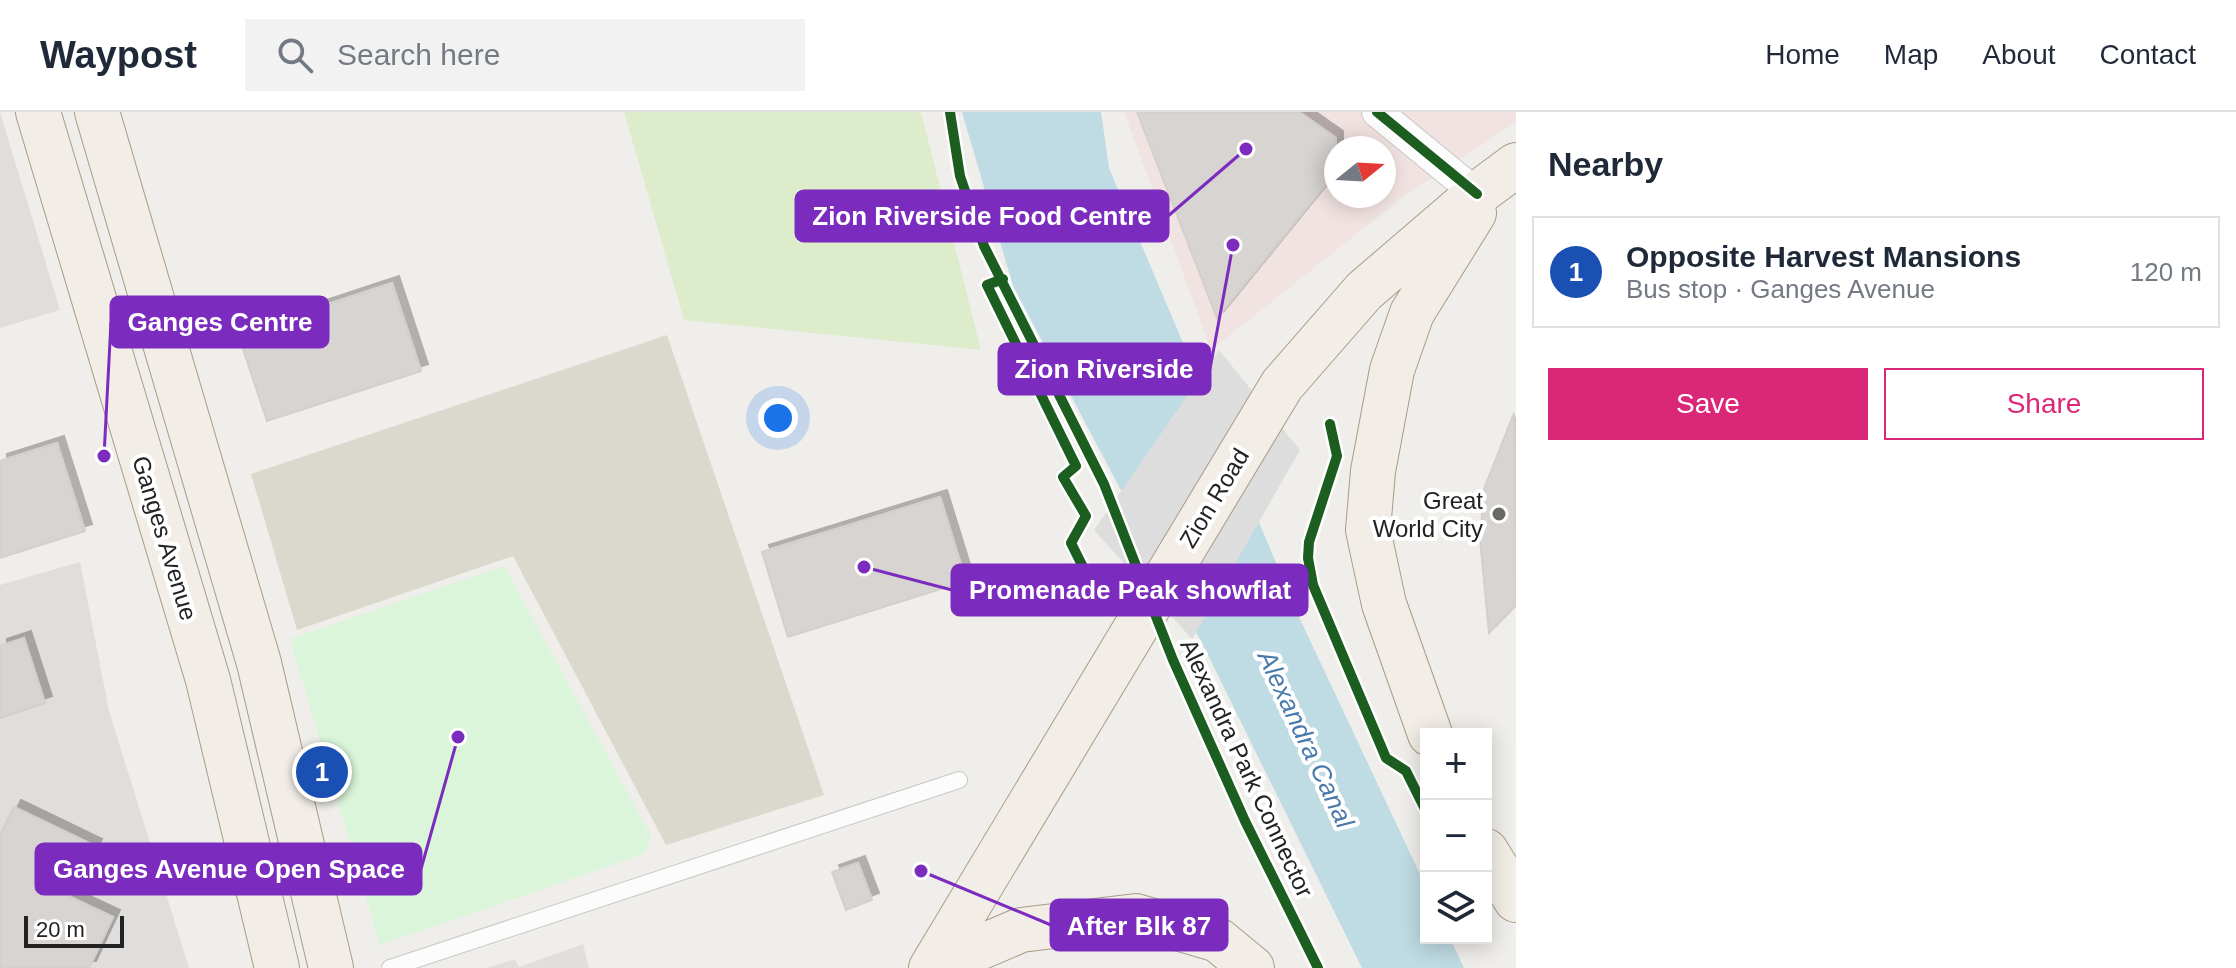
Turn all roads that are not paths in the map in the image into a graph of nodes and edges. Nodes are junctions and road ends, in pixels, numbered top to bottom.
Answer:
1 (38, 112) edge
2 (97, 112) edge
3 (1377, 112) edge
4 (1496, 179) edge
5 (1428, 728) edge
6 (959, 780) dead end
7 (1492, 861) edge
8 (1516, 900) edge
9 (277, 968) edge
10 (331, 968) edge
11 (390, 968) edge
12 (931, 968) edge
13 (1252, 968) edge

1 - 9 main road, Ganges Avenue
2 - 10 main road
3 - 4 street
4 - 5 main road
4 - 12 main road, Zion Road
6 - 11 lane
7 - 8 main road
12 - 13 main road

